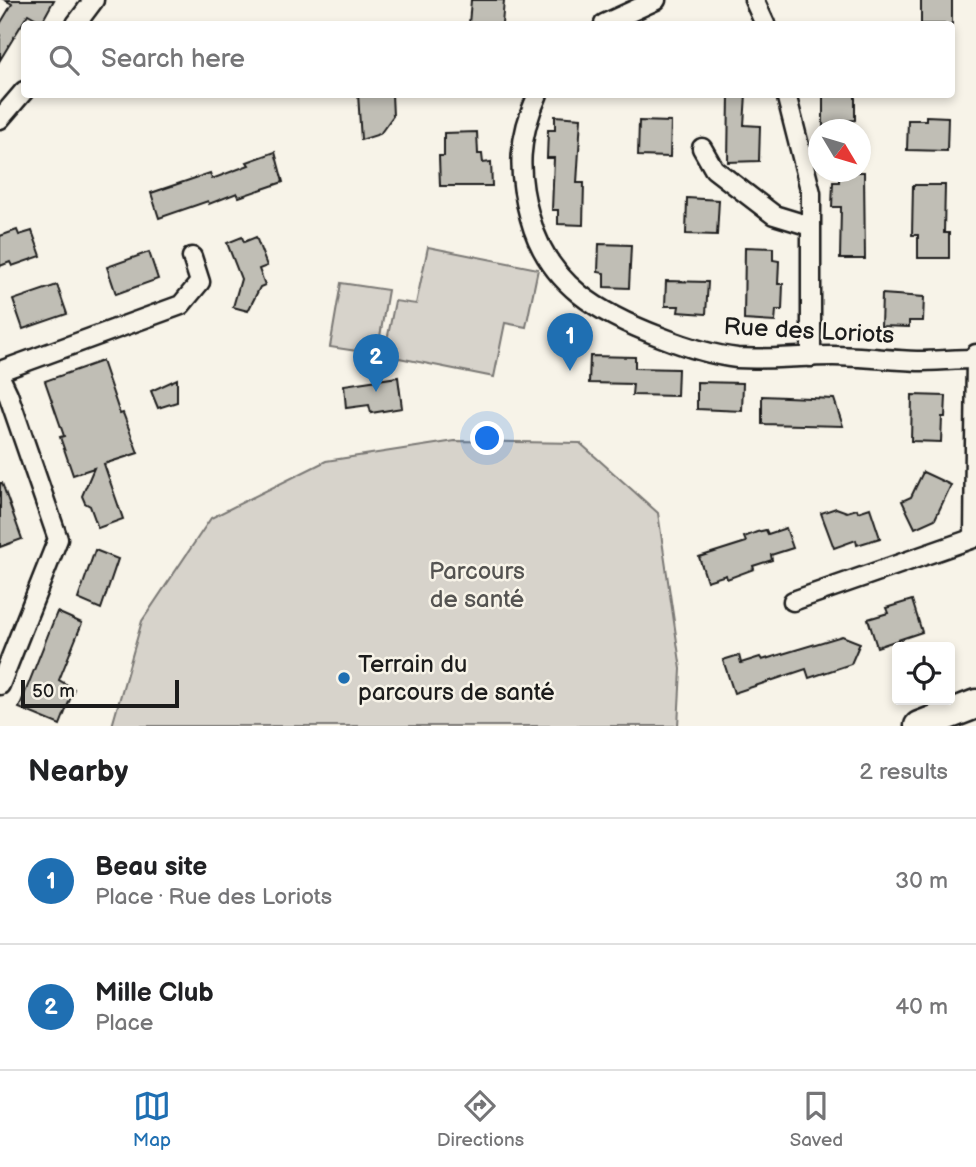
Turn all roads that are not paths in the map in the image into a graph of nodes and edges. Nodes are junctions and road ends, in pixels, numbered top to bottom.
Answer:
1 (94, 0) edge
2 (656, 0) edge
3 (754, 0) edge
4 (78, 21) edge
5 (610, 21) edge
6 (764, 21) edge
7 (21, 94) edge
8 (537, 98) edge
9 (787, 98) edge
10 (0, 119) edge
11 (702, 148) dead end
12 (810, 226) junction
13 (192, 257) dead end
14 (811, 357) junction
15 (976, 357) edge
16 (0, 371) edge
17 (0, 377) edge
18 (793, 601) dead end
19 (0, 685) edge
20 (976, 704) edge
21 (919, 726) edge

1 - 4 street
2 - 5 street
3 - 6 street
7 - 10 street
8 - 14 street, Rue des Loriots
9 - 12 street
11 - 12 street
12 - 14 street
13 - 16 street
14 - 15 street, Rue des Loriots
15 - 18 street, Rue des Loriots
17 - 19 street
20 - 21 main road

